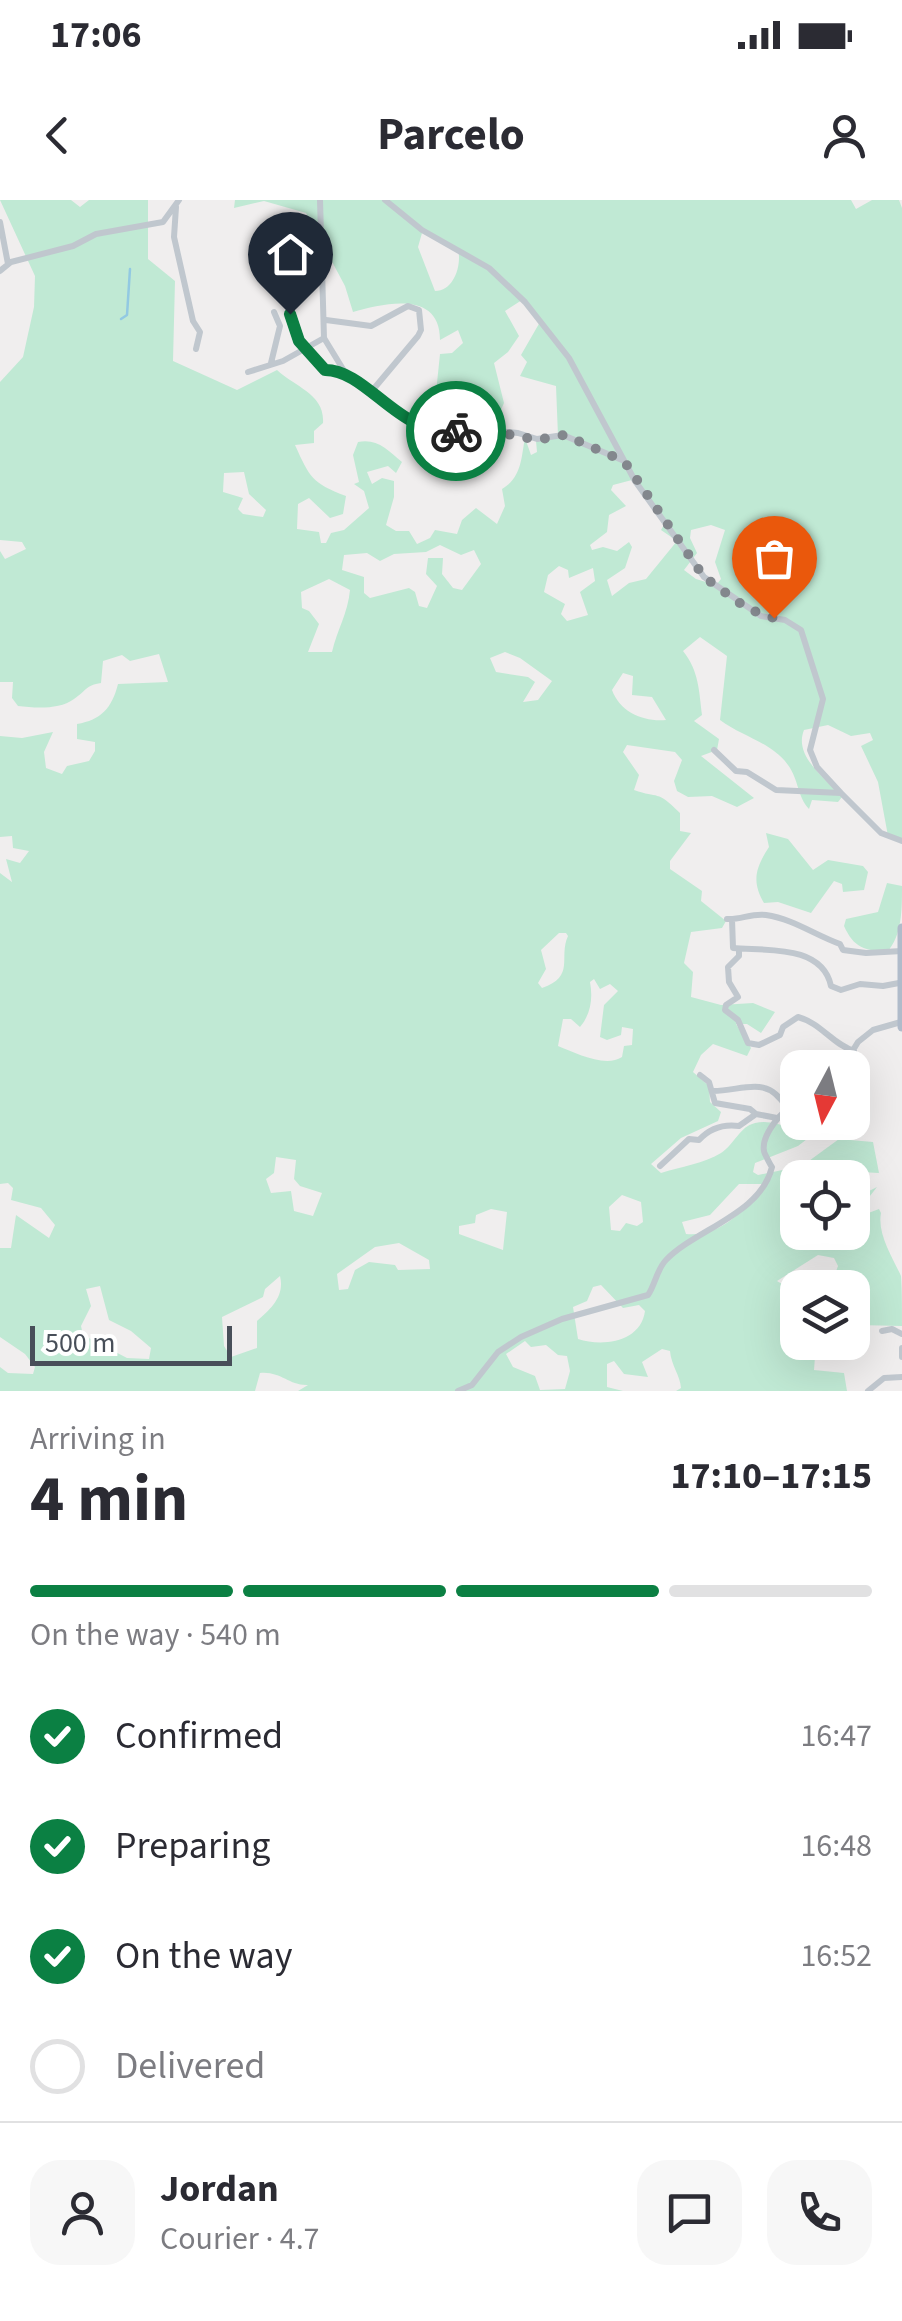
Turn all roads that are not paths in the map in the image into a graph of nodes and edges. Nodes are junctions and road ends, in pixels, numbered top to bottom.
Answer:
1 (320, 200) edge
2 (385, 200) edge
3 (178, 203) edge
4 (0, 222) edge
5 (8, 264) junction
6 (0, 271) edge
7 (292, 300) dead end
8 (274, 312) dead end
9 (325, 319) junction
10 (324, 338) junction
11 (305, 348) junction
12 (196, 349) dead end
13 (270, 364) junction
14 (343, 370) junction
15 (248, 372) dead end
16 (371, 392) junction
17 (624, 461) junction
18 (714, 750) dead end
19 (841, 793) junction
20 (902, 840) edge
21 (902, 928) edge
22 (739, 949) junction
23 (901, 951) edge
24 (899, 983) junction
25 (902, 1024) edge
26 (851, 1050) edge
27 (855, 1050) edge
28 (700, 1075) dead end
29 (713, 1091) junction
30 (780, 1099) edge
31 (756, 1114) junction
32 (780, 1114) edge
33 (777, 1118) junction
34 (660, 1166) dead end
35 (882, 1331) dead end
36 (902, 1336) edge
37 (902, 1348) edge
38 (902, 1357) edge
39 (902, 1377) edge
40 (458, 1391) edge
41 (868, 1391) edge

1 - 9 street
2 - 17 street
3 - 5 street
3 - 12 street
4 - 5 street
5 - 6 street
7 - 11 street
8 - 13 street
9 - 10 street
9 - 16 street
10 - 11 street
10 - 14 street
11 - 13 street
11 - 14 street
13 - 15 street
14 - 16 street
16 - 17 street
17 - 19 street
18 - 19 street
19 - 20 street
21 - 23 main road
22 - 23 street
22 - 24 street
22 - 26 street
23 - 24 main road
24 - 25 main road
25 - 27 street
28 - 29 street
29 - 30 street
29 - 31 street
31 - 33 street
31 - 34 street
32 - 33 street
33 - 40 street
35 - 36 street
37 - 38 street
39 - 41 street

